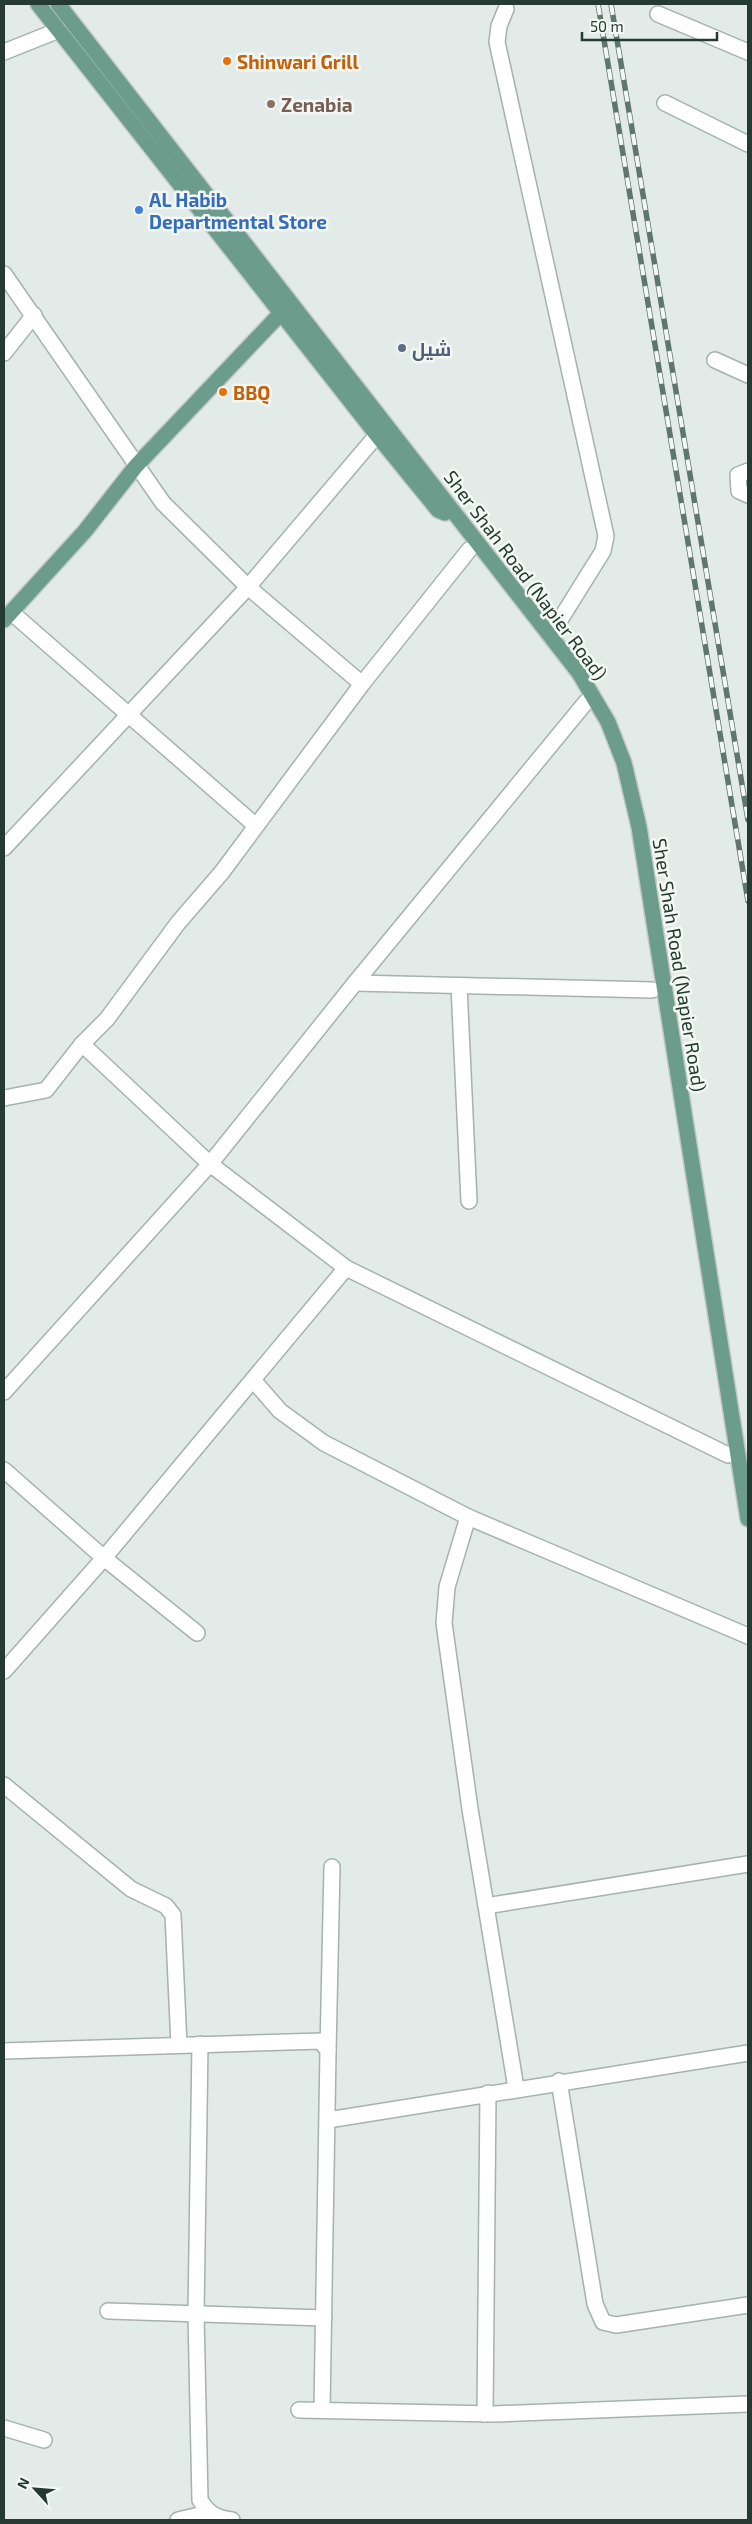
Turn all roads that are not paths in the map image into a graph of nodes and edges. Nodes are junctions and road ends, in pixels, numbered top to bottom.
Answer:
1 (38, 4) edge
2 (58, 4) edge
3 (506, 8) dead end
4 (658, 14) dead end
5 (59, 30) junction
6 (4, 52) edge
7 (748, 52) edge
8 (665, 103) dead end
9 (748, 144) edge
10 (4, 274) edge
11 (282, 312) junction
12 (34, 315) junction
13 (4, 353) edge
14 (715, 360) dead end
15 (748, 375) edge
16 (377, 435) junction
17 (136, 466) junction
18 (743, 473) edge
19 (748, 495) edge
20 (457, 519) junction
21 (469, 550) dead end
22 (248, 587) junction
23 (8, 616) edge
24 (550, 636) junction
25 (362, 684) junction
26 (586, 702) dead end
27 (130, 714) junction
28 (256, 825) junction
29 (6, 842) edge
30 (355, 983) junction
31 (459, 986) junction
32 (652, 990) dead end
33 (82, 1044) junction
34 (4, 1098) edge
35 (210, 1164) junction
36 (469, 1201) dead end
37 (346, 1268) junction
38 (253, 1380) junction
39 (4, 1392) edge
40 (728, 1454) dead end
41 (4, 1470) edge
42 (468, 1517) junction
43 (748, 1519) edge
44 (104, 1558) junction
45 (197, 1632) dead end
46 (748, 1636) edge
47 (4, 1671) edge
48 (4, 1785) edge
49 (748, 1864) edge
50 (332, 1867) dead end
51 (486, 1906) junction
52 (200, 2044) junction
53 (178, 2045) junction
54 (328, 2051) junction
55 (4, 2052) edge
56 (748, 2053) edge
57 (559, 2081) junction
58 (516, 2088) junction
59 (488, 2093) junction
60 (328, 2120) junction
61 (748, 2305) edge
62 (108, 2311) dead end
63 (196, 2315) junction
64 (324, 2318) junction
65 (748, 2404) edge
66 (299, 2410) dead end
67 (322, 2410) junction
68 (485, 2414) junction
69 (4, 2428) edge
70 (44, 2440) dead end
71 (208, 2513) junction
72 (178, 2520) edge
73 (232, 2520) edge

1 - 5 main road, Sher Shah Road (Napier Road)
2 - 20 main road, Sher Shah Road (Napier Road)
3 - 24 street
4 - 7 street
5 - 6 street
5 - 11 main road, Sher Shah Road (Napier Road)
8 - 9 street
10 - 12 street
11 - 16 main road, Sher Shah Road (Napier Road)
11 - 17 main road
12 - 13 street
12 - 17 street
14 - 15 street
16 - 20 main road, Sher Shah Road (Napier Road)
16 - 22 street
17 - 22 street
17 - 23 main road
18 - 19 street
20 - 24 main road, Sher Shah Road (Napier Road)
21 - 25 street
22 - 25 street
22 - 27 street
23 - 27 street
24 - 43 main road, Sher Shah Road (Napier Road)
25 - 28 street
26 - 30 street
27 - 28 street
27 - 29 street
28 - 33 street
30 - 31 street
30 - 35 street
31 - 32 street
31 - 36 street
33 - 34 street
33 - 35 street
35 - 37 street
35 - 39 street
37 - 38 street
37 - 40 street
38 - 42 street
38 - 44 street
41 - 44 street
42 - 46 street
42 - 51 street
44 - 45 street
44 - 47 street
48 - 53 street
49 - 51 street
50 - 54 street
51 - 58 street
52 - 53 street
52 - 54 street
52 - 63 street
53 - 55 street
54 - 60 street
56 - 57 street
57 - 58 street
57 - 61 street
58 - 59 street
59 - 60 street
59 - 68 street
60 - 64 street
62 - 63 street
63 - 64 street
63 - 71 street
64 - 67 street
65 - 68 street
66 - 67 street
67 - 68 street
69 - 70 street
71 - 72 street
71 - 73 street

